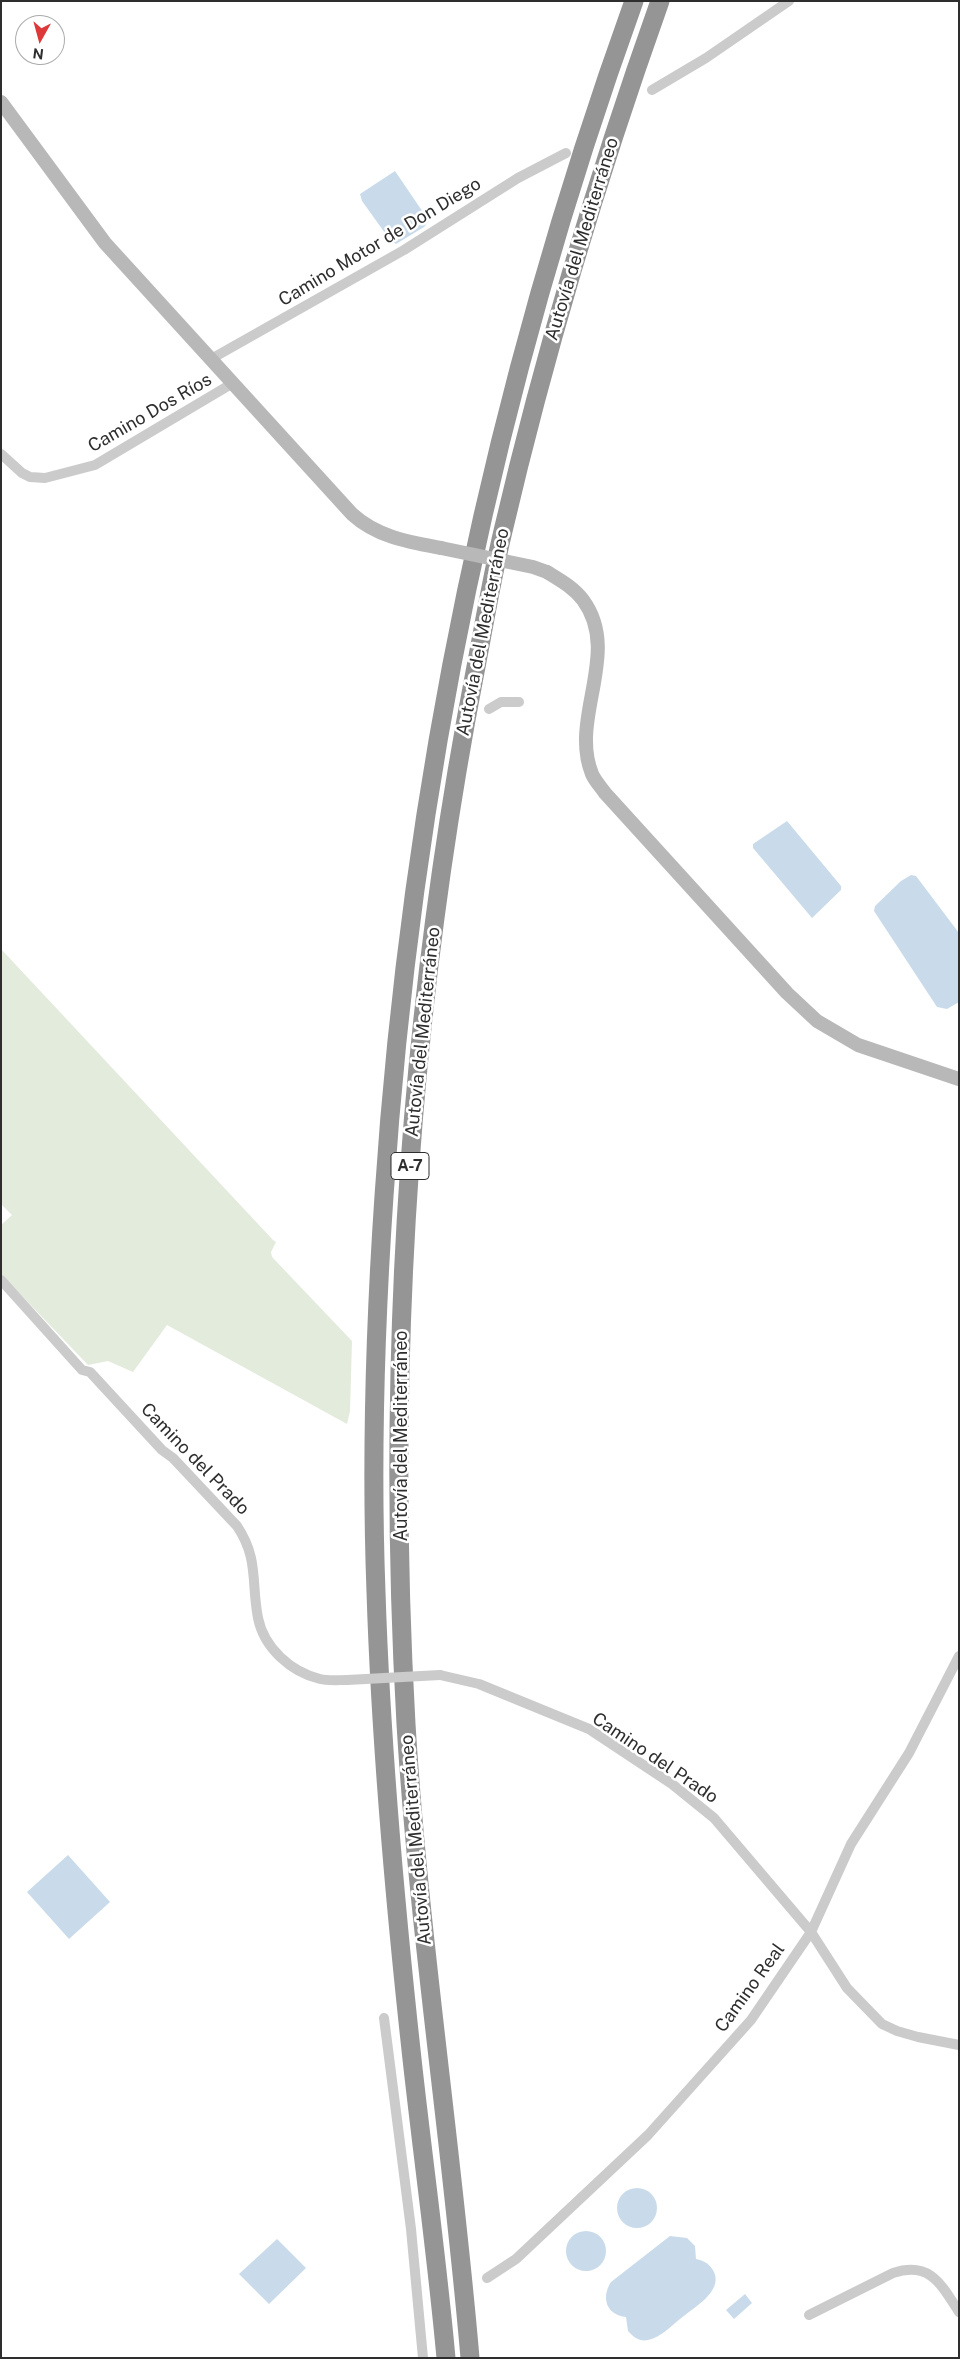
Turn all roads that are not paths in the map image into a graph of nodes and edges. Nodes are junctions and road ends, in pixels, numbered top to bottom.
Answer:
1 (634, 1) edge
2 (660, 1) edge
3 (789, 1) edge
4 (652, 90) dead end
5 (1, 102) edge
6 (566, 153) dead end
7 (211, 359) junction
8 (233, 383) junction
9 (1, 454) edge
10 (519, 702) dead end
11 (489, 709) dead end
12 (959, 1079) edge
13 (1, 1280) edge
14 (959, 1656) edge
15 (811, 1932) junction
16 (384, 2018) dead end
17 (959, 2045) edge
18 (487, 2278) dead end
19 (959, 2312) edge
20 (809, 2315) dead end
21 (423, 2358) edge
22 (446, 2358) edge
23 (470, 2358) edge

1 - 22 highway, Autovía del Mediterráneo / A-7
2 - 23 highway, Autovía del Mediterráneo / A-7
3 - 4 street
5 - 7 main road
6 - 7 street, Camino Motor de Don Diego
7 - 8 main road
8 - 9 street, Camino Dos Ríos
8 - 12 main road, bridge
10 - 11 street
13 - 15 street, Camino del Prado, bridge
14 - 15 street, Camino Real
15 - 17 street, Camino del Prado
15 - 18 street, Camino Real
16 - 21 street
19 - 20 street

